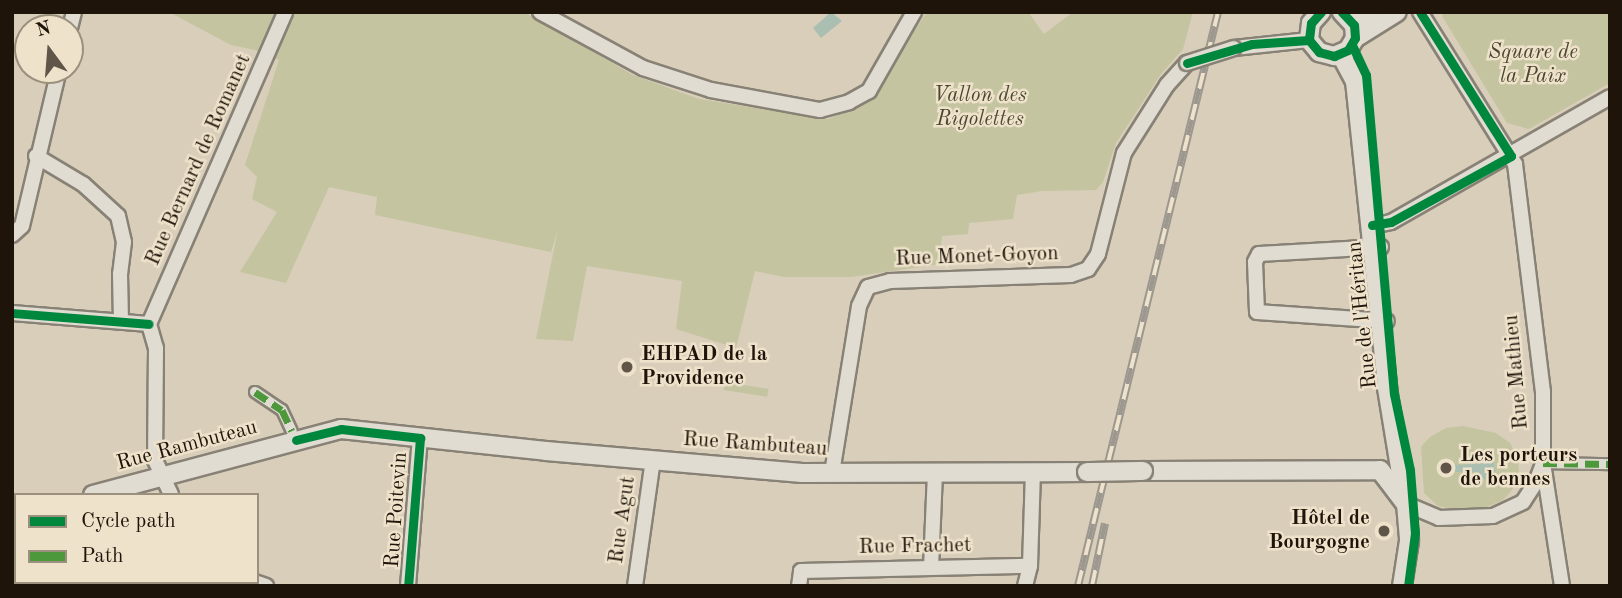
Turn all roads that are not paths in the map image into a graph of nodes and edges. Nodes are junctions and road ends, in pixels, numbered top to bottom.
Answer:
1 (285, 12) edge
2 (540, 12) edge
3 (914, 12) edge
4 (1373, 12) edge
5 (1397, 12) edge
6 (1420, 12) edge
7 (1347, 15) edge
8 (1312, 22) edge
9 (1355, 38) junction
10 (1341, 55) junction
11 (55, 84) edge
12 (1610, 97) edge
13 (36, 156) junction
14 (1511, 156) junction
15 (1372, 226) junction
16 (12, 234) edge
17 (1377, 248) junction
18 (12, 313) edge
19 (121, 321) junction
20 (1385, 321) junction
21 (149, 324) junction
22 (255, 392) dead end
23 (1531, 425) dead end
24 (292, 431) dead end
25 (420, 438) junction
26 (653, 460) junction
27 (1543, 463) junction
28 (1610, 464) edge
29 (1033, 472) junction
30 (832, 473) junction
31 (934, 474) junction
32 (162, 475) junction
33 (100, 493) edge
34 (171, 493) edge
35 (1406, 504) junction
36 (1030, 566) junction
37 (932, 568) junction
38 (800, 578) edge
39 (408, 586) edge
40 (635, 586) edge
41 (1025, 586) edge
42 (1402, 586) edge
43 (1562, 586) edge

1 - 21 street, Rue Bernard de Romanet
2 - 3 street
4 - 7 street
5 - 9 street
6 - 14 street
7 - 9 street
8 - 10 street
8 - 30 street, Rue Monet-Goyon, bridge
9 - 10 street
10 - 15 street, Rue de l'Héritan
11 - 13 street
12 - 14 street
13 - 16 street
13 - 19 street
14 - 15 street
14 - 27 street, Rue Mathieu
15 - 17 street, Rue de l'Héritan
17 - 20 street, Rue de l'Héritan
17 - 20 street
18 - 19 street
19 - 21 street
20 - 35 street, Rue de l'Héritan
21 - 32 street
22 - 24 street
23 - 27 street
25 - 26 street, Rue Rambuteau
25 - 32 street, Rue Rambuteau
25 - 39 street, Rue Poitevin
26 - 30 street, Rue Rambuteau
26 - 40 street, Rue Agut
27 - 28 street
27 - 35 street
27 - 43 street, Rue Mathieu
29 - 31 street, Rue Rambuteau
29 - 35 street, Rue Rambuteau, bridge
29 - 36 street
30 - 31 street, Rue Rambuteau
31 - 37 street
32 - 33 street, Rue Rambuteau
32 - 34 street
35 - 42 street, Rue de l'Héritan
36 - 37 street, Rue Frachet
36 - 41 street
37 - 38 street, Rue Frachet

